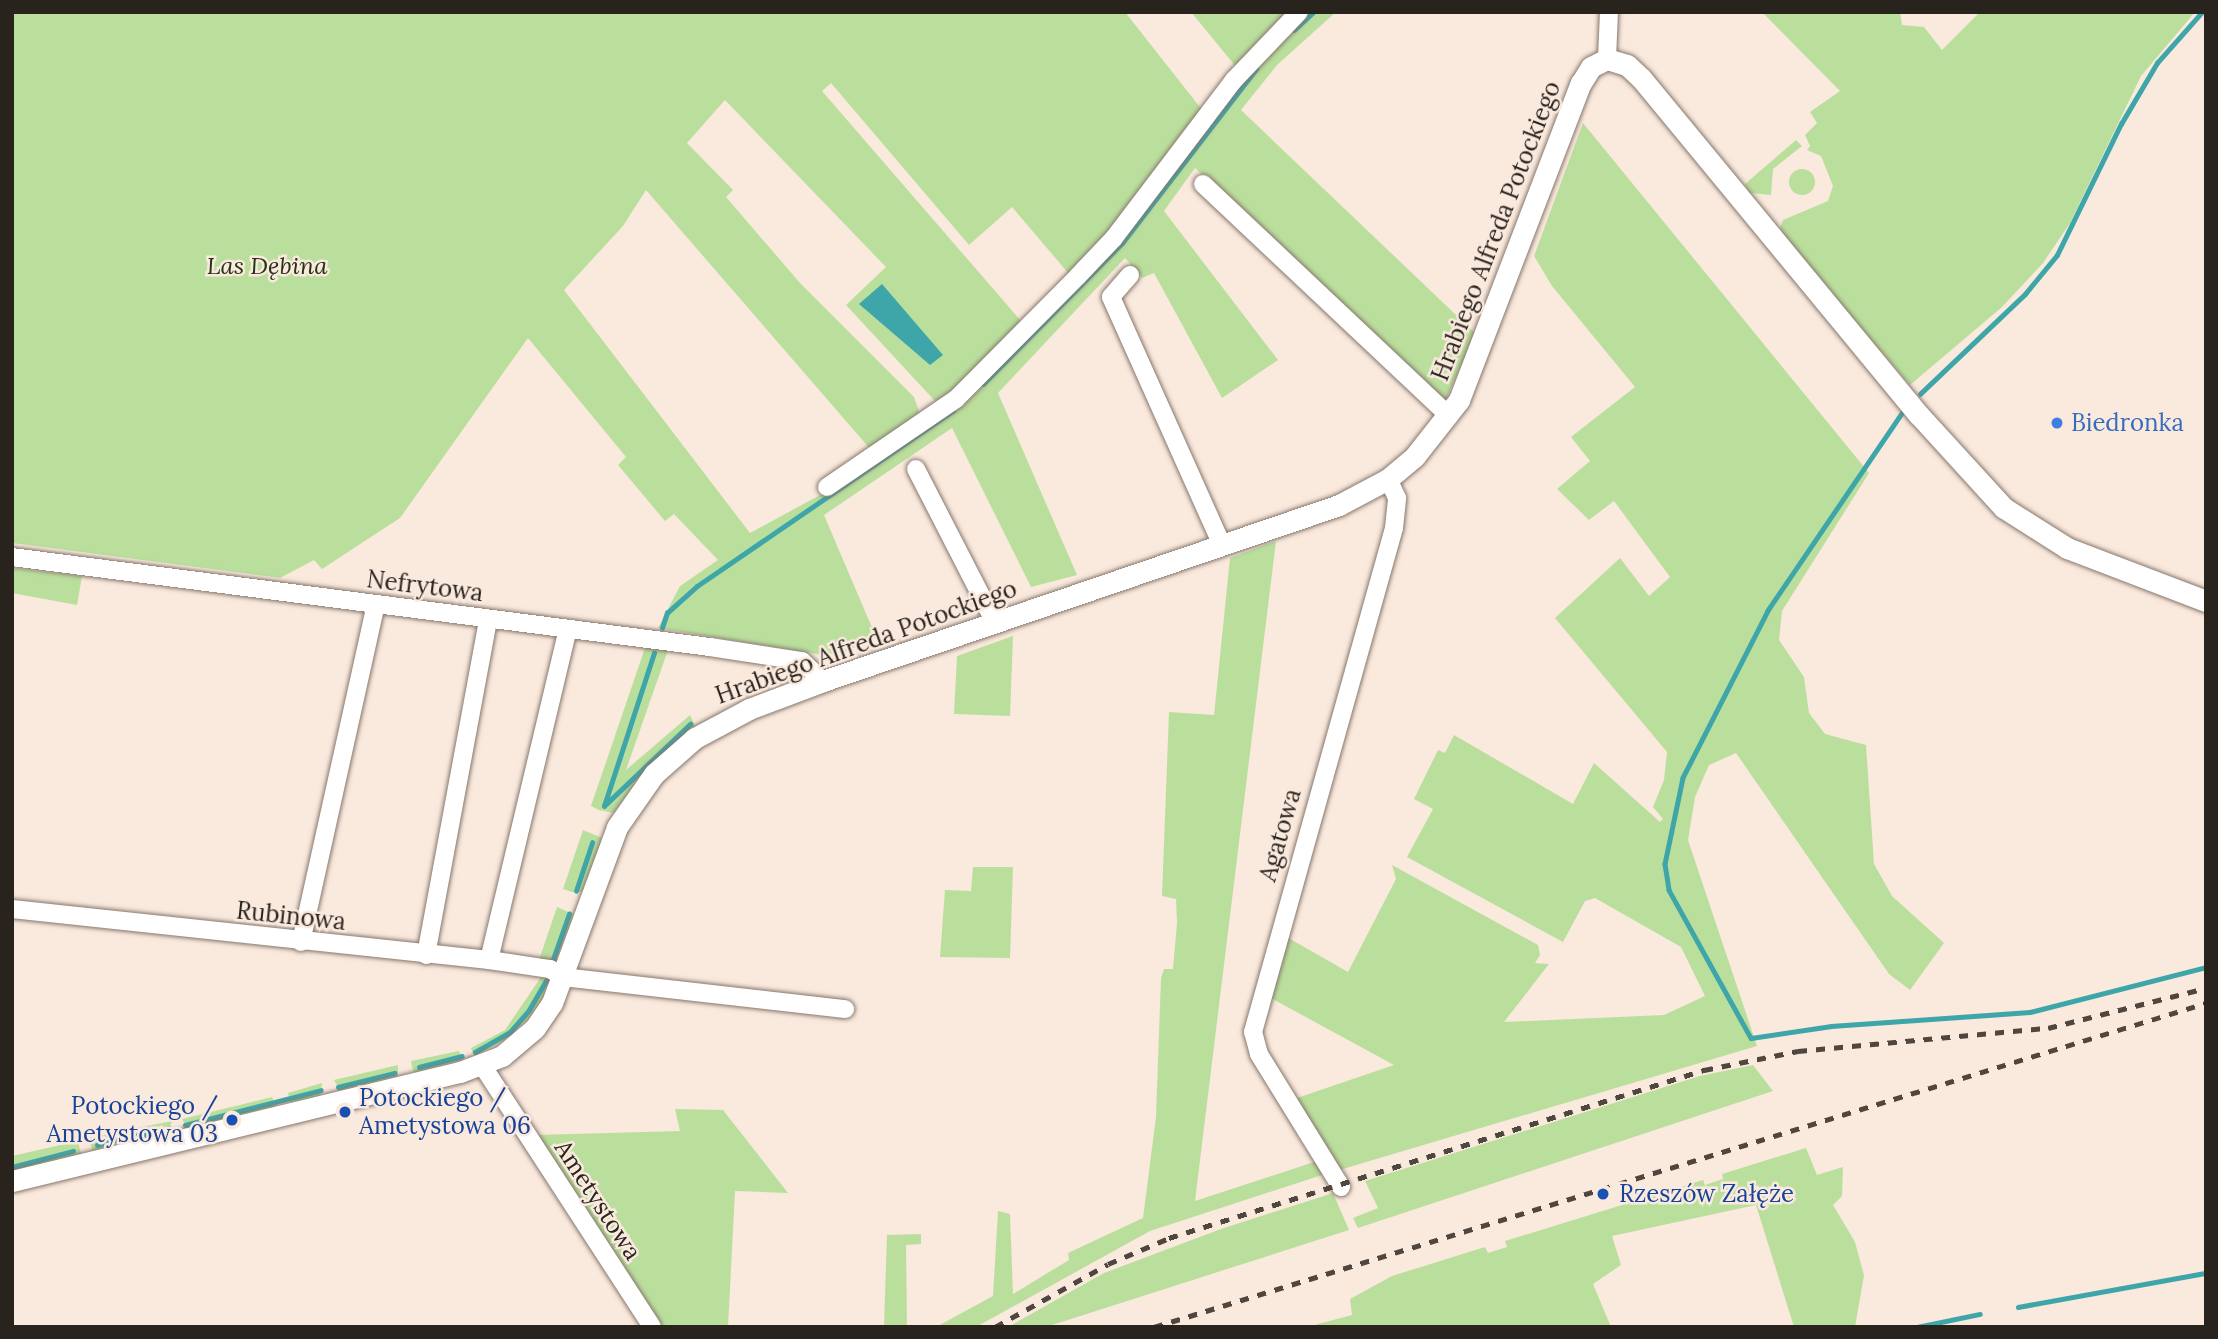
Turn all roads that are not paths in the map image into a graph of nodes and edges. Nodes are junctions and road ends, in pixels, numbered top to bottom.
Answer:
1 (1299, 12) edge
2 (1609, 12) edge
3 (1607, 59) junction
4 (1203, 184) dead end
5 (1130, 275) dead end
6 (1449, 416) junction
7 (916, 470) dead end
8 (1388, 479) junction
9 (827, 487) dead end
10 (1222, 544) junction
11 (12, 557) edge
12 (2206, 601) edge
13 (376, 605) junction
14 (488, 619) junction
15 (994, 621) junction
16 (568, 629) junction
17 (823, 681) junction
18 (12, 909) edge
19 (301, 943) junction
20 (426, 955) junction
21 (489, 960) junction
22 (563, 976) junction
23 (845, 1009) dead end
24 (482, 1065) junction
25 (12, 1181) edge
26 (1341, 1187) dead end
27 (652, 1327) edge

1 - 9 street
2 - 3 street
3 - 6 street, Hrabiego Alfreda Potockiego
3 - 12 street
4 - 6 street
5 - 10 street
6 - 8 street, Hrabiego Alfreda Potockiego
7 - 15 street
8 - 10 street, Hrabiego Alfreda Potockiego
8 - 26 street, Agatowa
10 - 15 street, Hrabiego Alfreda Potockiego
11 - 13 street, Nefrytowa
13 - 14 street, Nefrytowa
13 - 19 street
14 - 16 street, Nefrytowa
14 - 20 street
15 - 17 street, Hrabiego Alfreda Potockiego
16 - 17 street, Nefrytowa
16 - 21 street
17 - 22 street, Hrabiego Alfreda Potockiego
18 - 19 street, Rubinowa
19 - 20 street, Rubinowa
20 - 21 street, Rubinowa
21 - 22 street, Rubinowa
22 - 23 street, Rubinowa
22 - 24 street, Hrabiego Alfreda Potockiego
24 - 25 street, Hrabiego Alfreda Potockiego
24 - 27 street, Ametystowa

